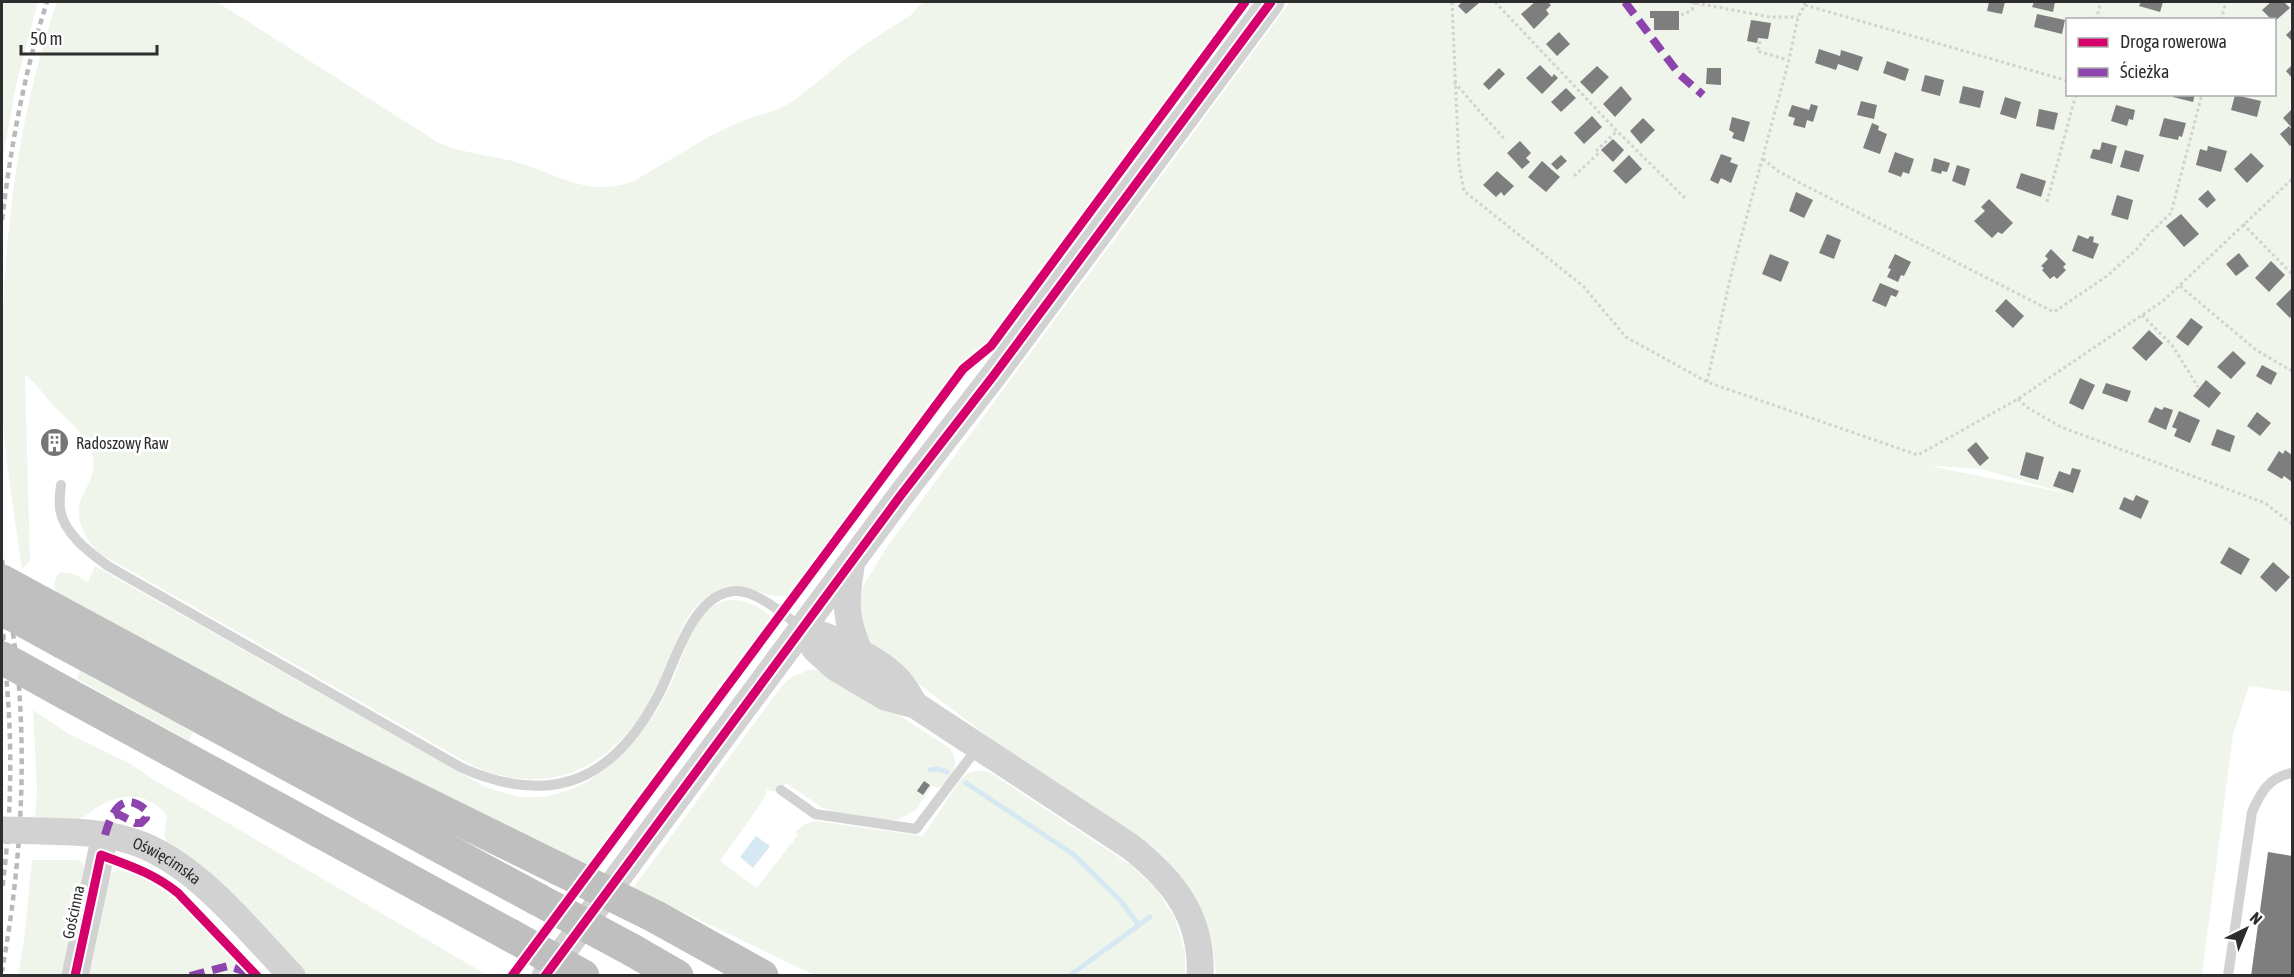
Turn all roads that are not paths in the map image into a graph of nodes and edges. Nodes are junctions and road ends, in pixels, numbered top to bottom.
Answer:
1 (1270, 2) edge
2 (61, 485) dead end
3 (852, 563) junction
4 (2, 581) edge
5 (2, 609) edge
6 (60, 627) junction
7 (802, 629) junction
8 (860, 653) junction
9 (2, 658) edge
10 (915, 705) junction
11 (978, 747) junction
12 (2292, 773) edge
13 (781, 790) dead end
14 (2, 830) edge
15 (105, 835) junction
16 (75, 975) edge
17 (292, 975) edge
18 (545, 975) edge
19 (583, 975) edge
20 (677, 975) edge
21 (762, 975) edge
22 (1200, 975) edge
23 (2228, 975) edge

1 - 3 street
2 - 7 lane
3 - 7 street
3 - 8 street
4 - 6 highway, bridge
5 - 6 highway, bridge
6 - 20 highway, bridge
6 - 21 highway, bridge
7 - 8 street
7 - 10 street
7 - 18 street
8 - 10 street
9 - 19 highway, bridge
10 - 11 street
11 - 13 lane
11 - 22 street
12 - 23 lane
14 - 15 street, Oświęcimska, bridge
15 - 16 street, Gościnna
15 - 17 street, Oświęcimska

